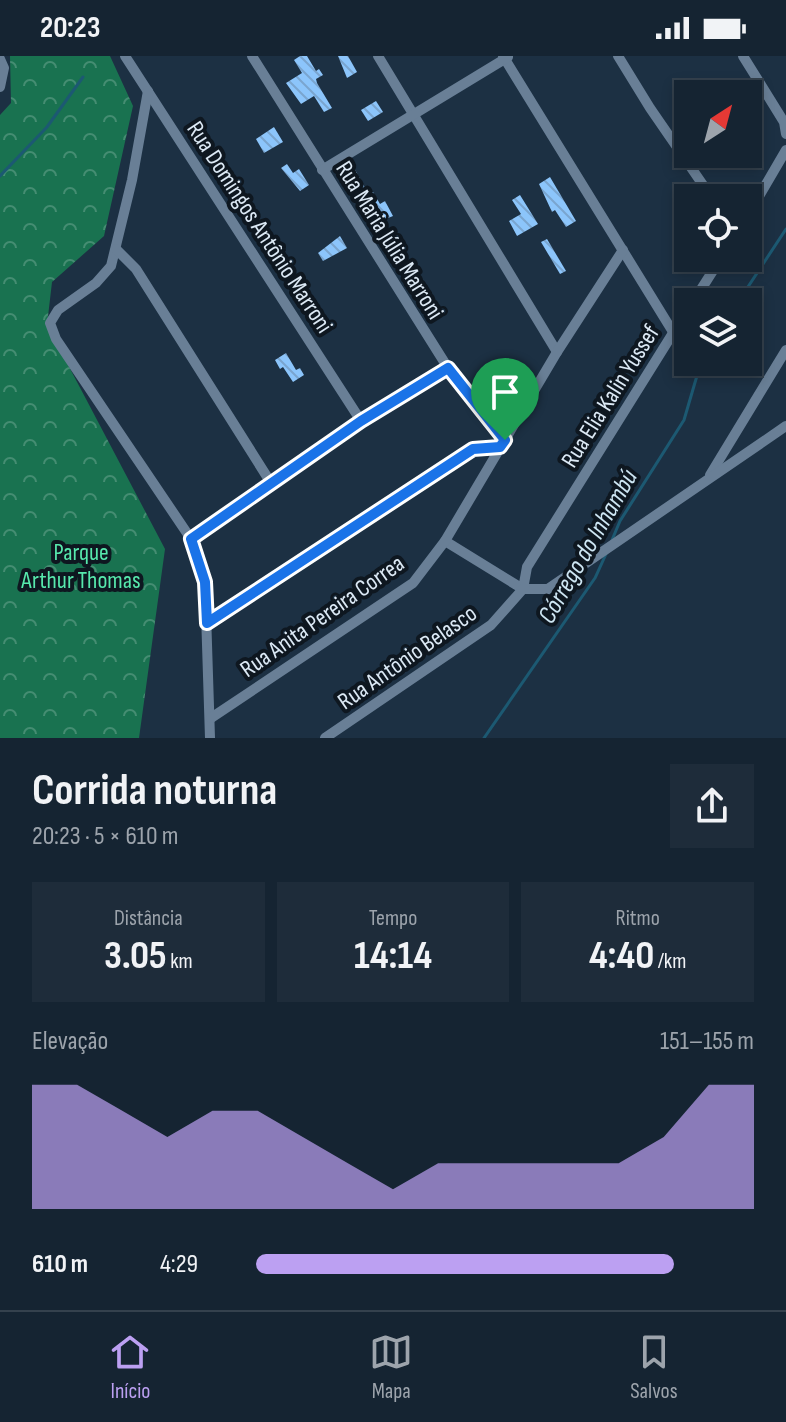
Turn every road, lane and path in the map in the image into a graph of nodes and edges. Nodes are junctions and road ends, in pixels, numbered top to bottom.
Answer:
1 (141, 56) edge
2 (252, 56) edge
3 (378, 56) edge
4 (618, 56) edge
5 (743, 56) edge
6 (506, 57) edge
7 (0, 59) edge
8 (127, 60) edge
9 (0, 87) edge
10 (148, 91) junction
11 (414, 115) junction
12 (786, 134) edge
13 (786, 150) edge
14 (322, 170) junction
15 (702, 184) edge
16 (762, 191) edge
17 (116, 249) junction
18 (623, 250) junction
19 (673, 332) joint
20 (786, 350) edge
21 (557, 352) junction
22 (448, 368) junction
23 (361, 421) junction
24 (786, 426) edge
25 (502, 444) junction
26 (706, 480) junction
27 (271, 483) junction
28 (191, 539) junction
29 (445, 541) junction
30 (523, 589) junction
31 (207, 623) junction
32 (211, 718) junction
33 (210, 738) edge
34 (325, 738) edge

1 - 8 street
2 - 14 street, Rua Maria Júlia Marroni
3 - 11 street
4 - 15 street
5 - 12 street
6 - 11 street
6 - 18 street
7 - 9 street
8 - 10 street, Rua Domingos Antônio Marroni
10 - 17 street
10 - 23 street, Rua Domingos Antônio Marroni
11 - 14 street
11 - 21 street
13 - 16 street
14 - 22 street, Rua Maria Júlia Marroni
17 - 27 street
17 - 28 street
18 - 19 street
18 - 21 street, Rua Anita Pereira Correa
19 - 30 street, Rua Elia Kalin Yussef
20 - 26 street
21 - 25 street, Rua Anita Pereira Correa
22 - 23 street
22 - 25 street, Rua Maria Júlia Marroni
23 - 27 street
24 - 26 street
25 - 29 street, Rua Anita Pereira Correa
25 - 31 street
26 - 30 street
27 - 28 street
28 - 31 street
29 - 30 street
29 - 32 street, Rua Anita Pereira Correa
30 - 34 street, Rua Antônio Belasco
31 - 32 street
32 - 33 street

